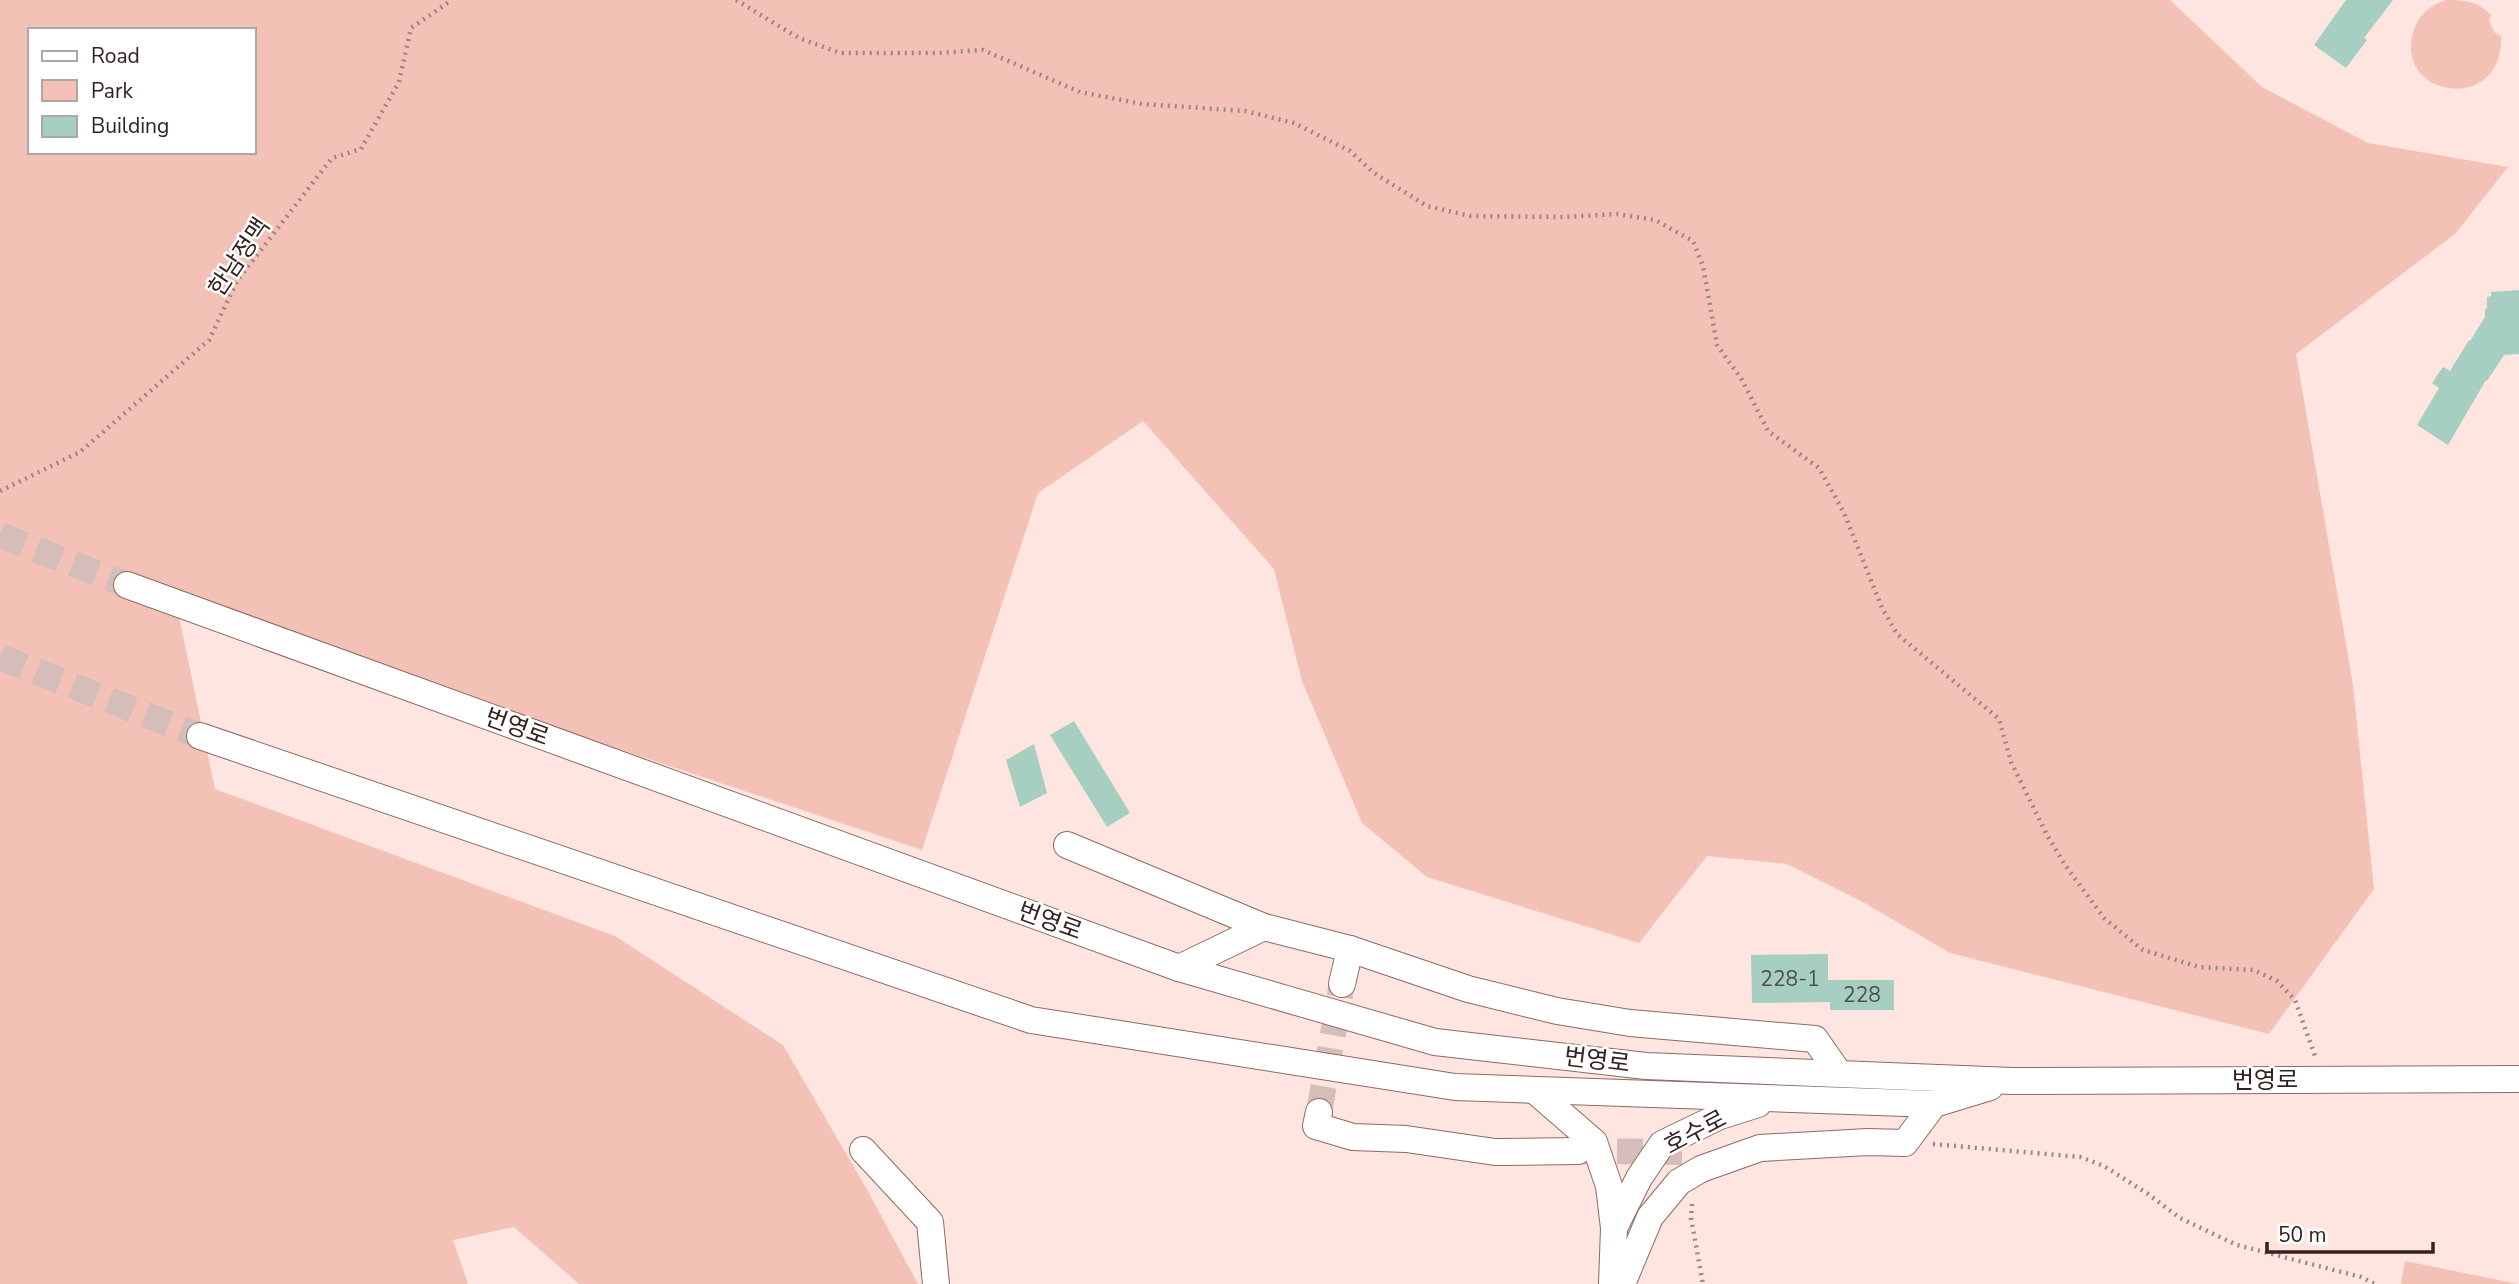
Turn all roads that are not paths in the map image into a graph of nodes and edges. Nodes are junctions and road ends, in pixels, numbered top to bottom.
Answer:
1 (127, 585) tunnel mouth
2 (200, 736) tunnel mouth
3 (1067, 845) dead end
4 (1264, 927) junction
5 (1350, 949) junction
6 (1179, 968) junction
7 (1342, 984) tunnel mouth
8 (1838, 1072) junction
9 (2519, 1079) edge
10 (2012, 1081) junction
11 (1534, 1090) junction
12 (1776, 1098) junction
13 (1934, 1104) junction
14 (1319, 1112) dead end
15 (863, 1150) dead end
16 (1578, 1151) tunnel mouth
17 (1614, 1228) junction
18 (936, 1284) edge
19 (1612, 1284) edge
20 (1622, 1284) edge

1 - 6 street, 번영로
2 - 11 street, 번영로
3 - 4 street
4 - 5 street
4 - 6 street
5 - 7 street
5 - 8 street
6 - 8 street, 번영로
8 - 10 street, 번영로
9 - 10 street, 번영로
10 - 13 street, 번영로
11 - 12 street, 번영로
11 - 17 street, 호수로
12 - 13 street, 번영로
12 - 17 street, 호수로
13 - 20 street
14 - 16 street
15 - 18 street
17 - 19 street, 호수로

